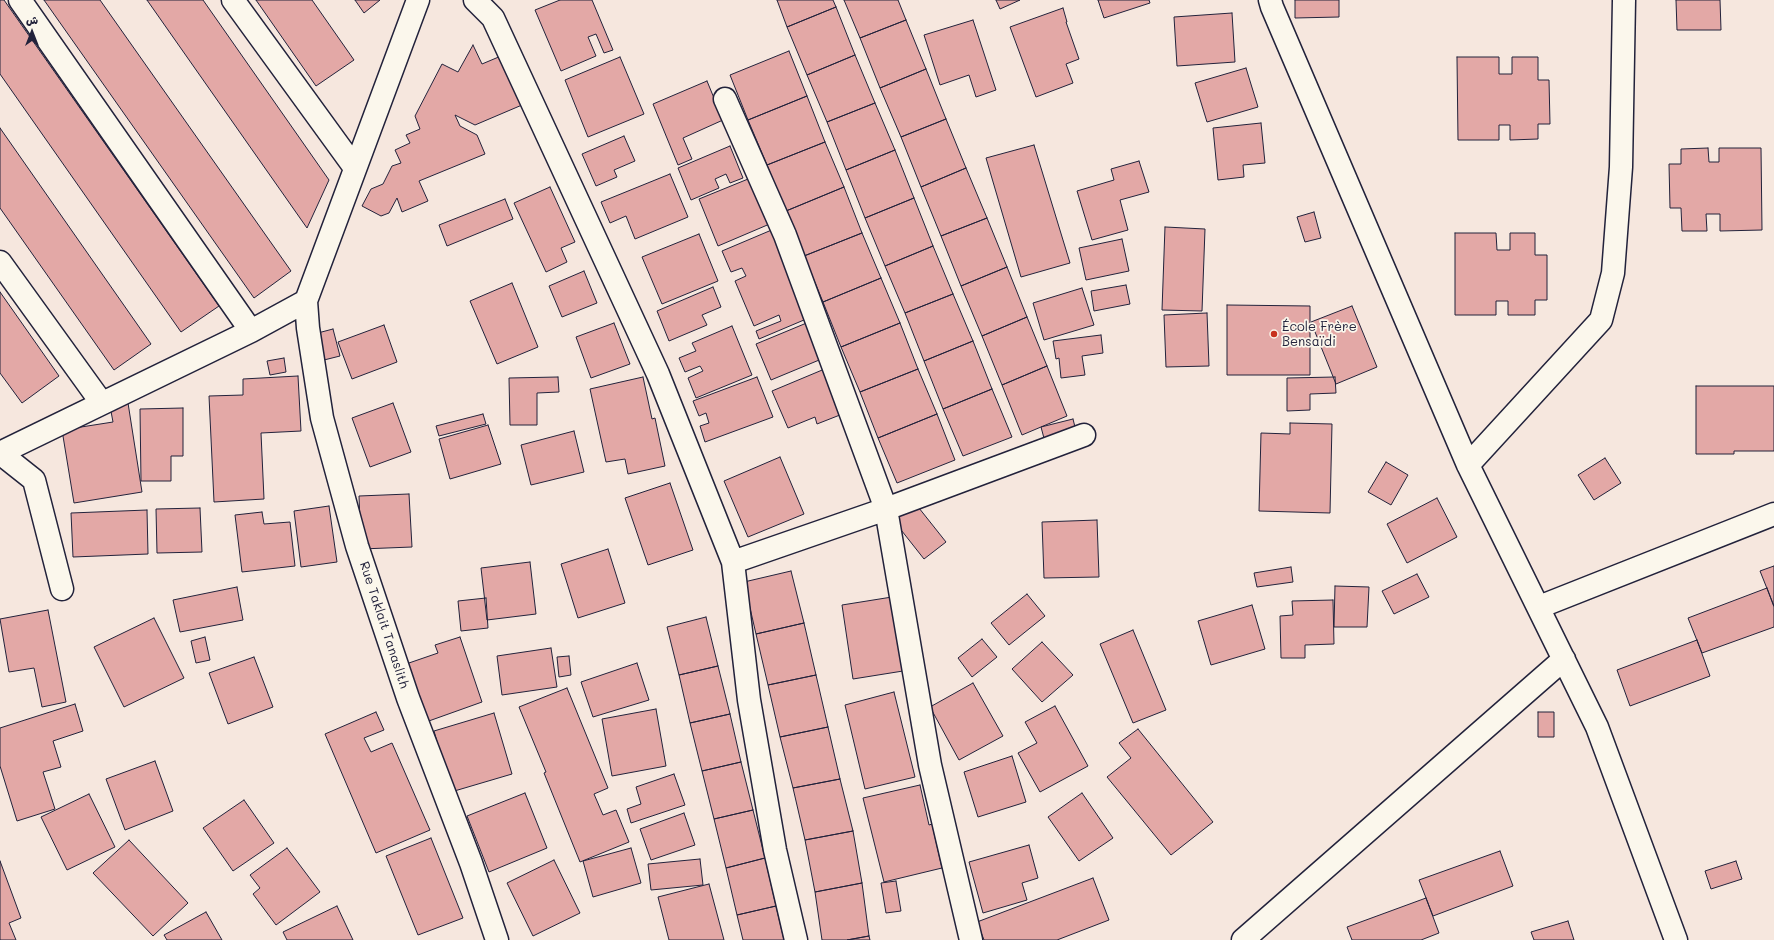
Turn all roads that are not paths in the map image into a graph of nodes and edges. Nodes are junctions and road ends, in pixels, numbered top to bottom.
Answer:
1 (20, 0) edge
2 (233, 0) edge
3 (418, 0) edge
4 (475, 0) edge
5 (1270, 0) edge
6 (1624, 0) edge
7 (725, 99) dead end
8 (355, 168) junction
9 (0, 262) edge
10 (306, 300) junction
11 (251, 330) junction
12 (101, 402) junction
13 (1084, 435) dead end
14 (0, 453) edge
15 (1468, 465) junction
16 (886, 509) junction
17 (1774, 514) edge
18 (732, 562) junction
19 (62, 589) dead end
20 (1539, 607) junction
21 (1564, 659) junction
22 (497, 940) edge
23 (796, 940) edge
24 (971, 940) edge
25 (1243, 940) edge
26 (1676, 940) edge

1 - 11 street
2 - 8 street
3 - 8 street
4 - 18 street
5 - 15 street
6 - 15 street
7 - 16 street
8 - 10 street
9 - 12 street
10 - 11 street
10 - 22 street, Rue Taklait Tanaslith
11 - 12 street
12 - 14 street
13 - 16 street
14 - 19 street
15 - 20 street
16 - 18 street
16 - 24 street
17 - 20 street
18 - 23 street
20 - 21 street
21 - 25 street
21 - 26 street

